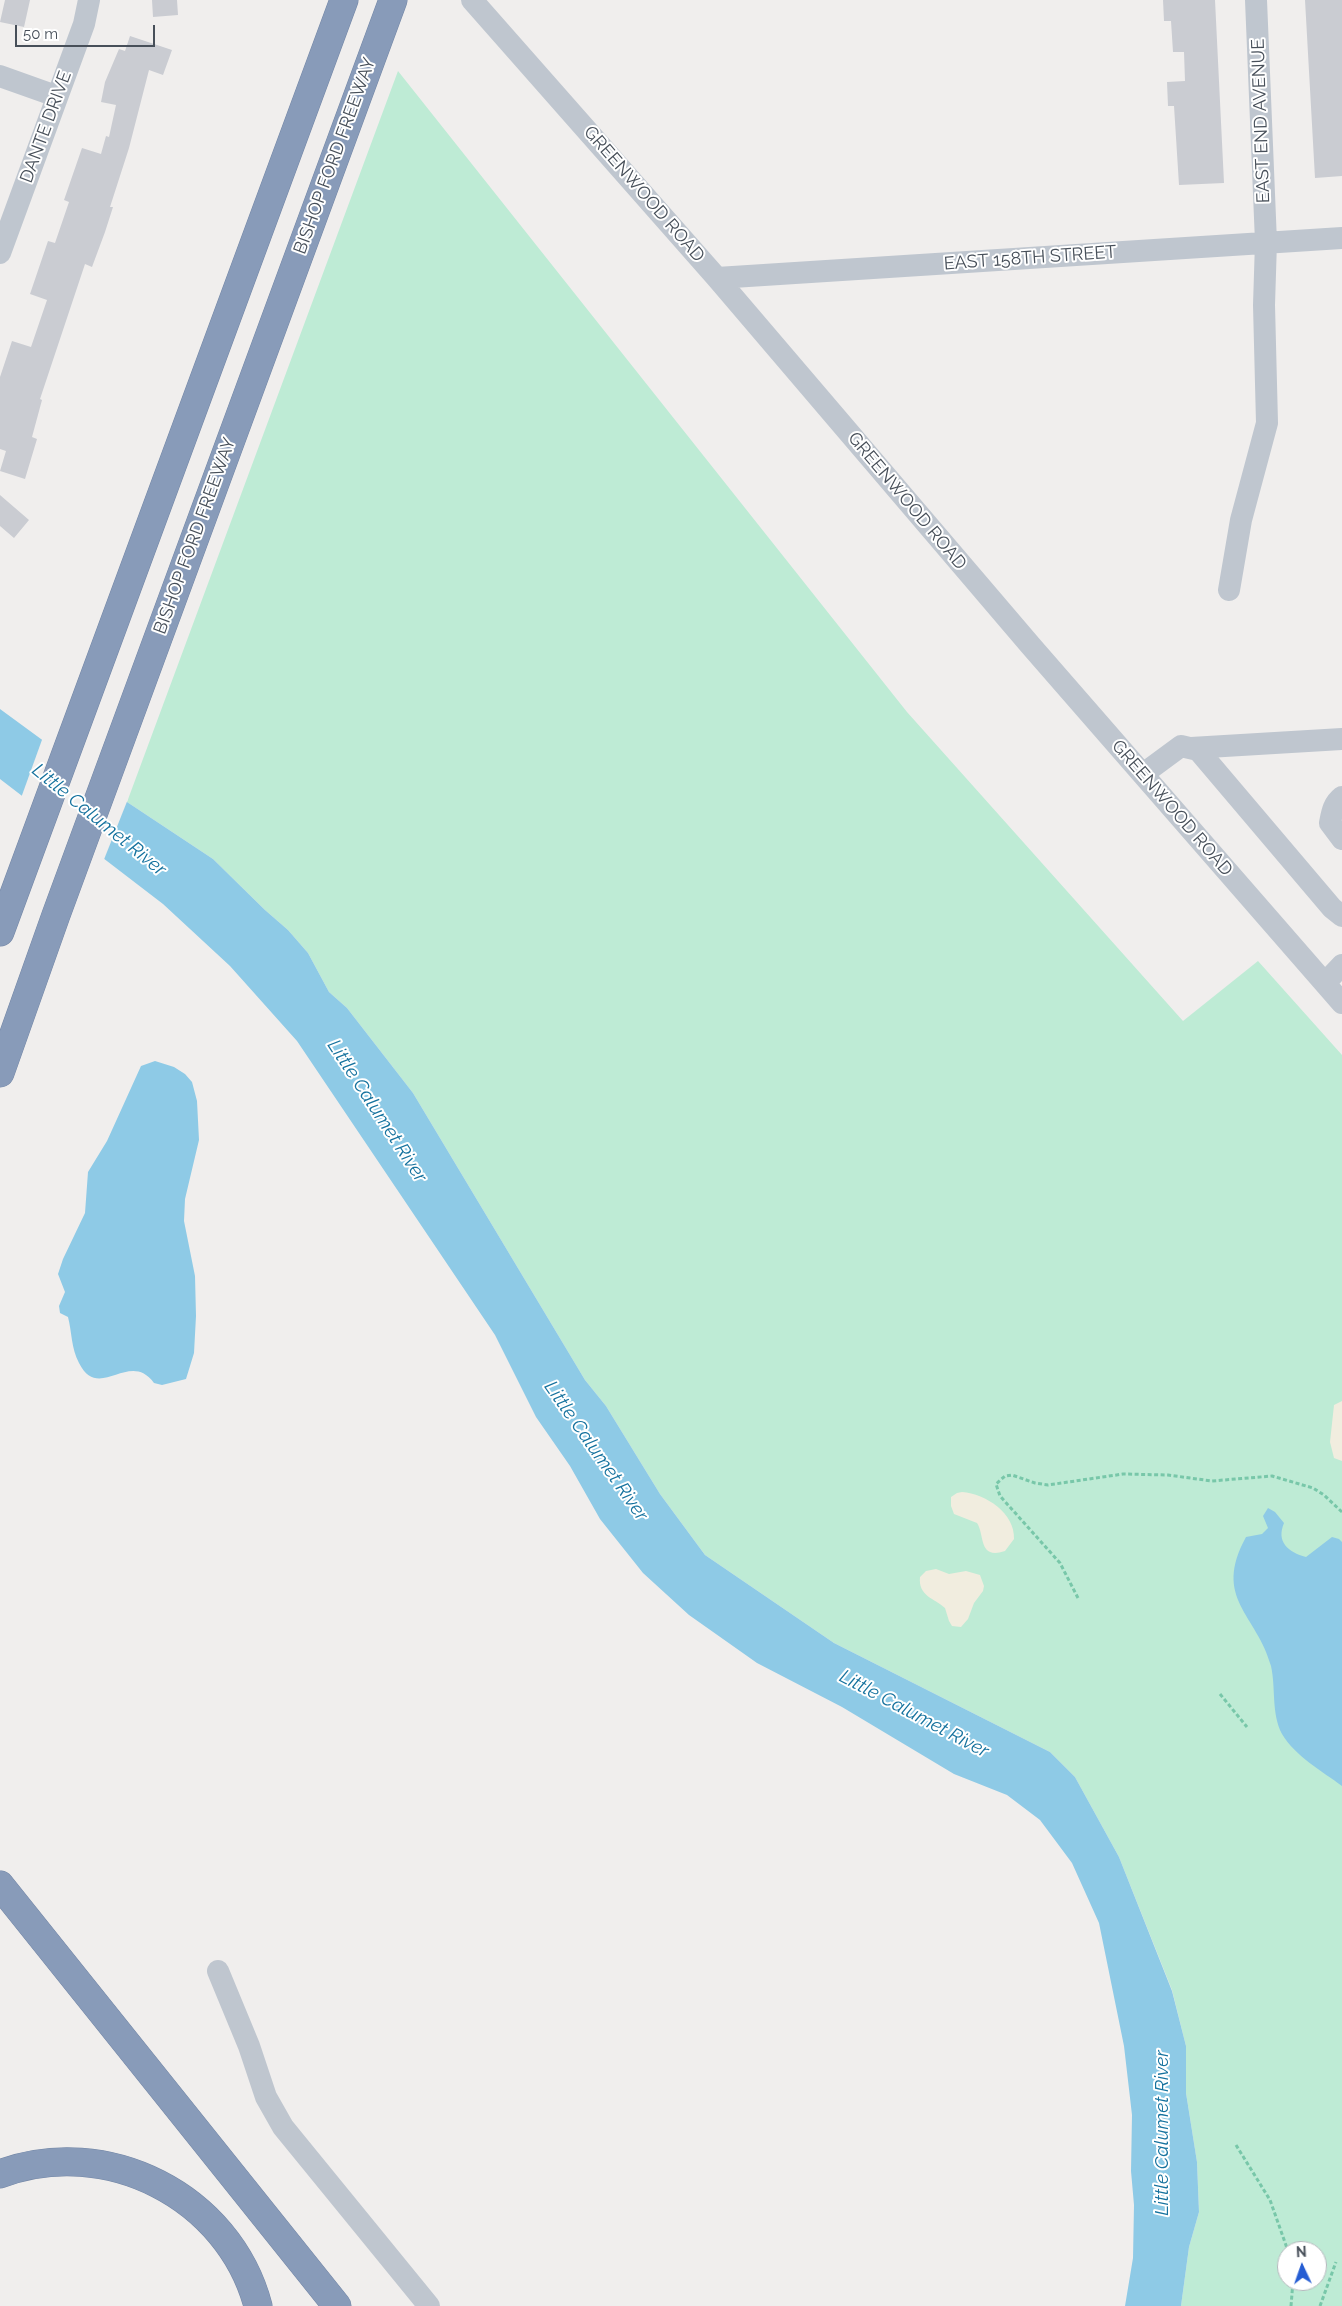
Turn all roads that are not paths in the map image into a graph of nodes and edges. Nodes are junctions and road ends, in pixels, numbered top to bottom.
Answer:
1 (89, 0) edge
2 (344, 0) edge
3 (393, 0) edge
4 (472, 0) edge
5 (1256, 0) edge
6 (0, 76) edge
7 (56, 96) junction
8 (1342, 238) edge
9 (1266, 242) junction
10 (0, 253) edge
11 (717, 278) junction
12 (1229, 590) dead end
13 (1342, 739) edge
14 (1191, 748) junction
15 (1143, 774) junction
16 (1342, 797) edge
17 (1342, 839) edge
18 (1342, 916) edge
19 (0, 932) edge
20 (1342, 965) edge
21 (1325, 983) junction
22 (1342, 1003) edge
23 (0, 1072) edge
24 (0, 1885) edge
25 (218, 1971) dead end
26 (0, 2174) edge
27 (258, 2306) edge
28 (337, 2306) edge
29 (429, 2306) edge

1 - 7 street, DANTE DRIVE
2 - 19 highway
3 - 23 highway, BISHOP FORD FREEWAY
4 - 11 street, GREENWOOD ROAD
5 - 9 street, EAST END AVENUE
6 - 7 street
7 - 10 street, DANTE DRIVE
8 - 9 street, EAST 158TH STREET
9 - 11 street, EAST 158TH STREET
9 - 12 street, EAST END AVENUE
11 - 15 street, GREENWOOD ROAD
13 - 14 street
14 - 15 street
14 - 18 street
15 - 21 street, GREENWOOD ROAD
16 - 17 street
20 - 21 street
21 - 22 street, GREENWOOD ROAD
24 - 28 highway
25 - 29 street
26 - 27 highway

